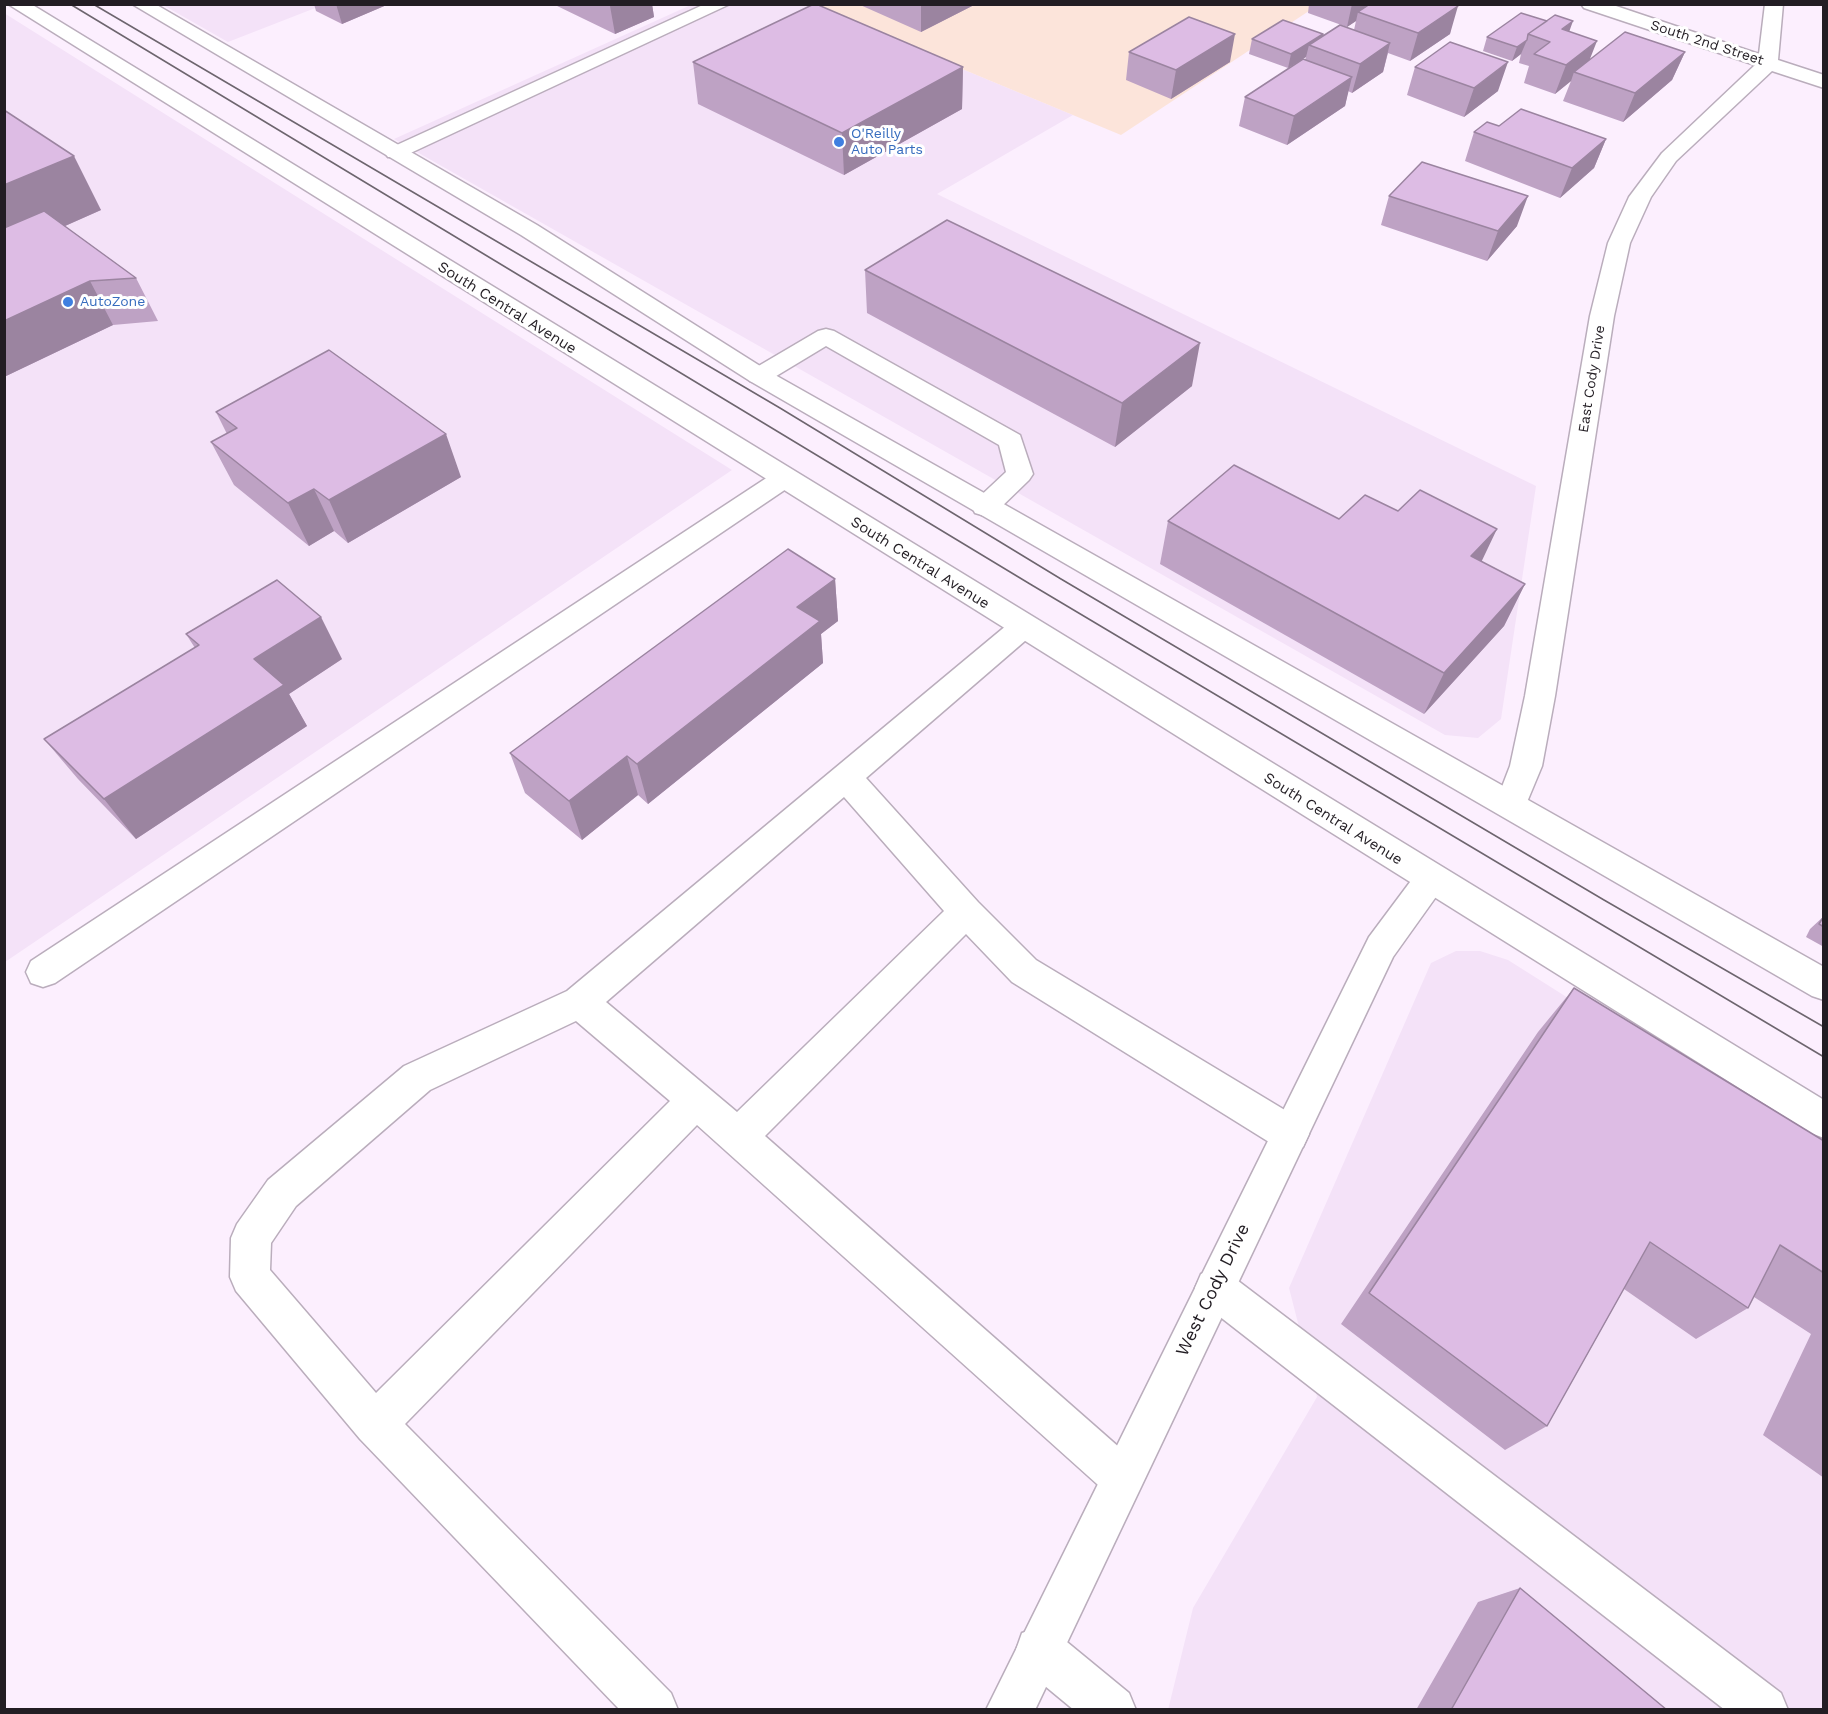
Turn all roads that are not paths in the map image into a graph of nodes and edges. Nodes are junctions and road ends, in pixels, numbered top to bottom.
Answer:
1 (17, 4) edge
2 (141, 4) edge
3 (721, 4) edge
4 (1590, 4) edge
5 (1774, 4) edge
6 (1768, 64) junction
7 (1824, 82) edge
8 (395, 153) junction
9 (759, 376) junction
10 (783, 479) junction
11 (984, 507) junction
12 (1023, 627) junction
13 (846, 777) junction
14 (1511, 805) junction
15 (1431, 880) junction
16 (966, 912) junction
17 (43, 972) dead end
18 (1824, 985) edge
19 (580, 1002) junction
20 (696, 1100) junction
21 (1824, 1121) edge
22 (1290, 1134) junction
23 (738, 1137) junction
24 (1215, 1288) junction
25 (375, 1424) junction
26 (1122, 1478) junction
27 (1039, 1650) junction
28 (654, 1710) edge
29 (1010, 1710) edge
30 (1112, 1710) edge
31 (1764, 1710) edge

1 - 10 main road, South Central Avenue
2 - 8 main road
3 - 8 main road
4 - 6 main road, South 2nd Street
5 - 6 main road
6 - 7 main road, South 2nd Street
6 - 14 main road, East Cody Drive
8 - 9 main road
9 - 11 main road
9 - 11 main road
10 - 12 main road, South Central Avenue
10 - 17 main road
11 - 14 main road
12 - 13 main road
12 - 15 main road, South Central Avenue
13 - 16 main road
13 - 19 main road
14 - 18 main road
15 - 21 main road, South Central Avenue
15 - 22 main road, West Cody Drive
16 - 22 main road
16 - 23 main road
19 - 20 main road
19 - 25 main road
20 - 23 main road
20 - 25 main road
22 - 24 main road, West Cody Drive
23 - 26 main road
24 - 26 main road, West Cody Drive
24 - 31 main road
25 - 28 main road
26 - 27 main road, West Cody Drive
27 - 29 main road, West Cody Drive
27 - 30 main road

